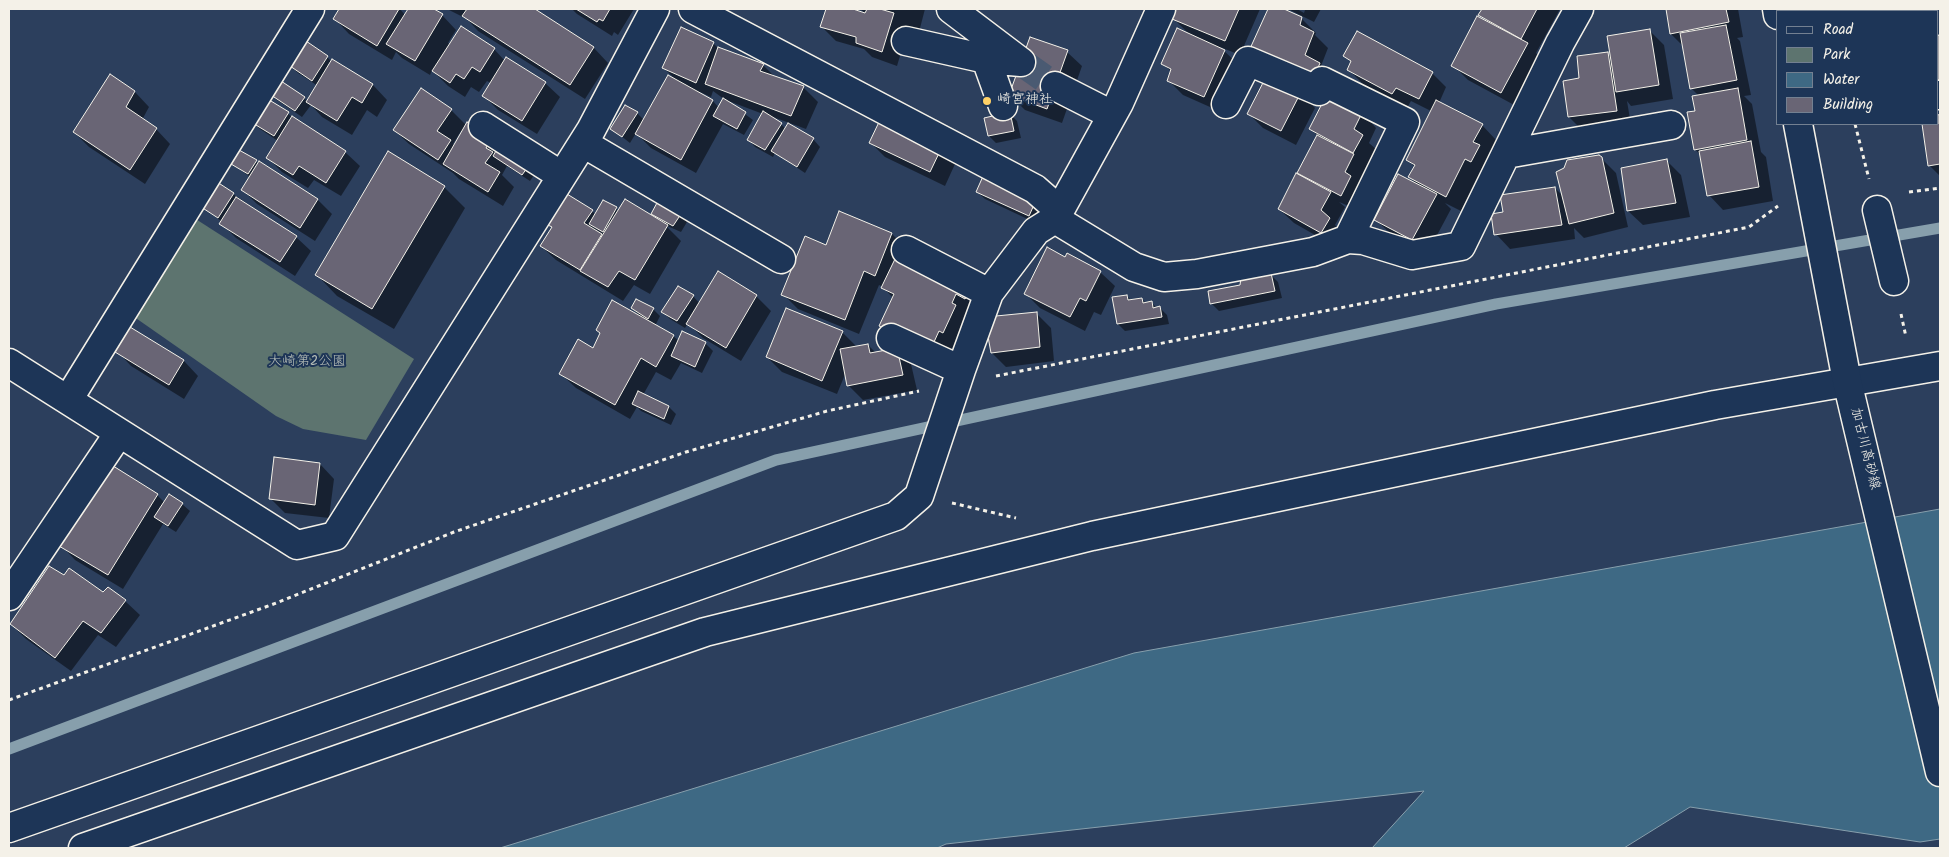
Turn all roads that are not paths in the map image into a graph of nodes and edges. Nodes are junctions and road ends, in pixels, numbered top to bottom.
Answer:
1 (310, 9) edge
2 (655, 9) edge
3 (693, 9) edge
4 (951, 9) edge
5 (1161, 9) edge
6 (1580, 9) edge
7 (906, 41) dead end
8 (986, 59) junction
9 (1055, 86) tunnel mouth
10 (1226, 104) dead end
11 (1004, 106) dead end
12 (1112, 115) junction
13 (1671, 125) dead end
14 (1798, 125) edge
15 (484, 126) dead end
16 (583, 143) junction
17 (1506, 154) junction
18 (562, 176) junction
19 (1877, 210) road end
20 (1057, 214) junction
21 (1348, 239) junction
22 (906, 250) dead end
23 (781, 259) dead end
24 (1894, 281) dead end
25 (990, 293) junction
26 (891, 338) dead end
27 (9, 363) edge
28 (1940, 366) edge
29 (959, 377) junction
30 (1847, 381) junction
31 (68, 400) junction
32 (120, 432) junction
33 (9, 596) edge
34 (1940, 772) edge
35 (9, 828) edge
36 (82, 848) edge

1 - 31 street
2 - 16 street
3 - 20 street
4 - 8 street
5 - 12 street
6 - 17 street
7 - 8 street
8 - 11 street
9 - 12 street
10 - 21 street
12 - 20 street
13 - 17 street
14 - 30 street, 加古川高砂線
15 - 18 street
16 - 18 street
16 - 23 street
17 - 21 street
18 - 32 street
19 - 24 street
20 - 21 street
20 - 25 street
22 - 25 street
25 - 29 street
26 - 29 street
27 - 31 street
28 - 30 street
29 - 35 street
30 - 34 street, 加古川高砂線
30 - 36 street
31 - 32 street
32 - 33 street

